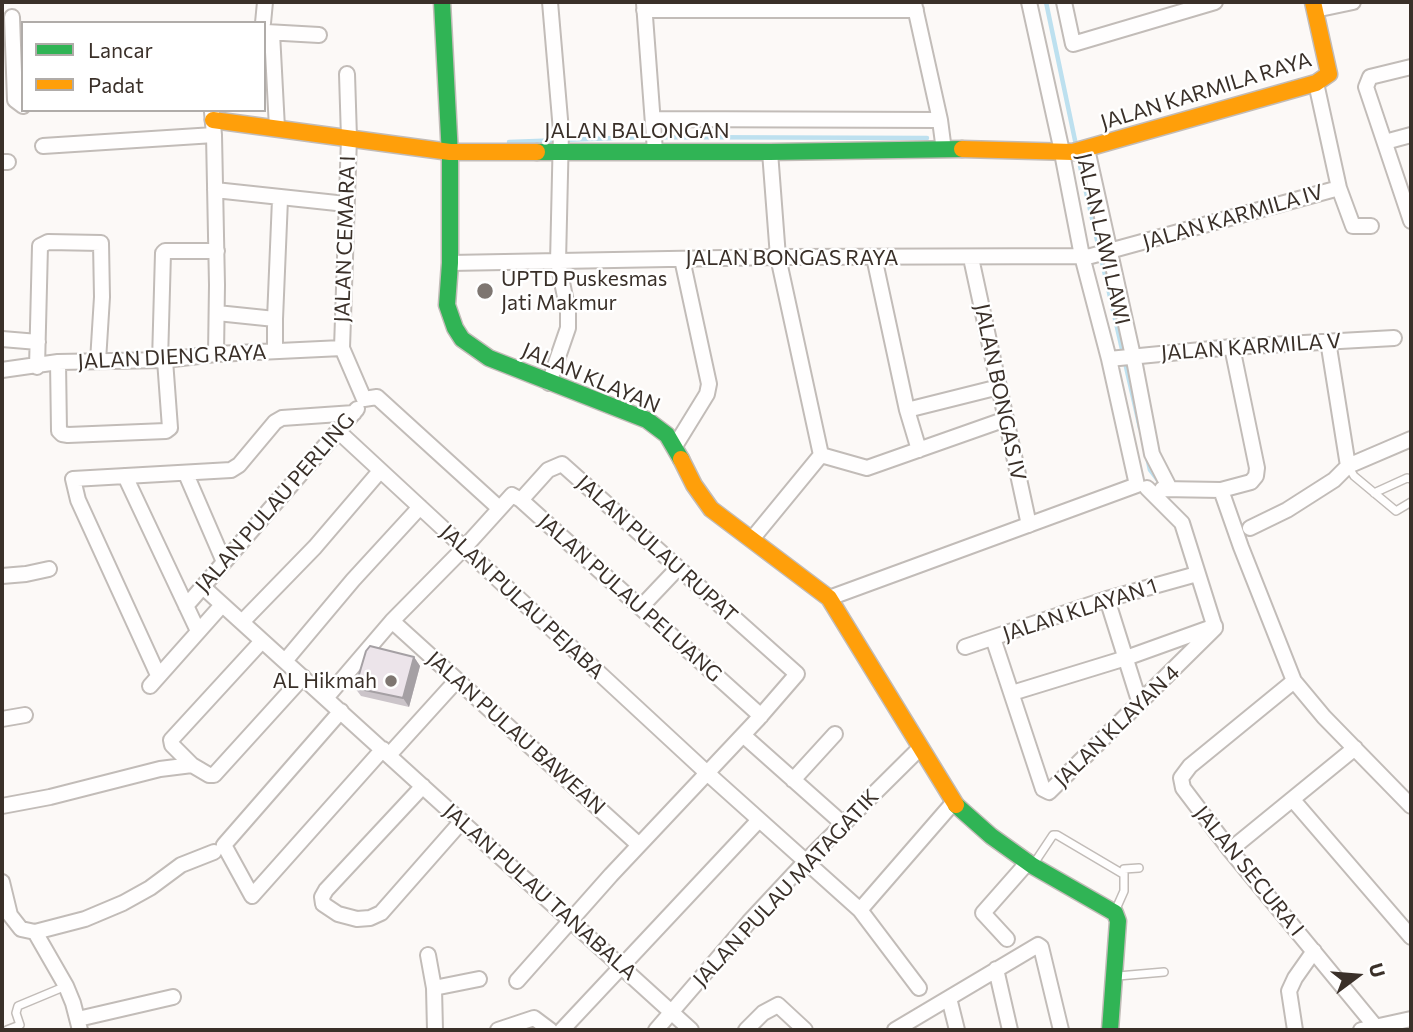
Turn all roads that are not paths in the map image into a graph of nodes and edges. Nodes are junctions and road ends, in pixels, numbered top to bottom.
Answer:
1 (265, 2) edge
2 (442, 2) edge
3 (550, 2) edge
4 (1029, 2) edge
5 (1064, 2) edge
6 (1215, 2) edge
7 (1353, 2) edge
8 (644, 6) edge
9 (740, 6) edge
10 (915, 6) edge
11 (1314, 6) edge
12 (12, 17) dead end
13 (266, 21) edge
14 (266, 29) edge
15 (319, 35) dead end
16 (1411, 67) edge
17 (347, 74) dead end
18 (1316, 83) junction
19 (21, 104) edge
20 (653, 121) junction
21 (213, 122) edge
22 (276, 123) junction
23 (348, 132) junction
24 (942, 135) junction
25 (1411, 135) edge
26 (561, 142) junction
27 (1385, 142) junction
28 (449, 144) junction
29 (43, 146) dead end
30 (655, 147) junction
31 (1070, 147) junction
32 (770, 152) junction
33 (1339, 188) junction
34 (215, 191) junction
35 (280, 199) junction
36 (346, 204) junction
37 (1411, 221) edge
38 (1371, 226) dead end
39 (216, 251) junction
40 (1097, 254) junction
41 (778, 257) junction
42 (874, 257) junction
43 (682, 258) junction
44 (971, 258) junction
45 (558, 262) junction
46 (450, 263) junction
47 (217, 313) junction
48 (275, 319) junction
49 (1394, 338) dead end
50 (2, 339) edge
51 (1328, 341) junction
52 (38, 342) junction
53 (1232, 347) junction
54 (342, 348) junction
55 (275, 351) junction
56 (216, 354) junction
57 (1123, 356) junction
58 (98, 361) junction
59 (162, 361) junction
60 (58, 362) junction
61 (37, 366) junction
62 (2, 370) edge
63 (549, 383) junction
64 (999, 387) junction
65 (363, 399) junction
66 (907, 410) junction
67 (354, 413) junction
68 (1006, 419) junction
69 (339, 432) junction
70 (1411, 439) edge
71 (675, 446) junction
72 (919, 450) junction
73 (821, 455) junction
74 (1348, 466) junction
75 (380, 471) junction
76 (186, 474) junction
77 (125, 475) junction
78 (1411, 479) edge
79 (1142, 486) junction
80 (1170, 489) junction
81 (1222, 490) junction
82 (1374, 493) junction
83 (521, 500) junction
84 (1411, 502) edge
85 (419, 507) junction
86 (499, 508) junction
87 (1030, 525) junction
88 (1250, 528) dead end
89 (752, 539) junction
90 (464, 548) junction
91 (224, 562) junction
92 (49, 569) dead end
93 (677, 569) junction
94 (1196, 575) junction
95 (2, 576) edge
96 (203, 587) junction
97 (829, 598) junction
98 (1107, 599) junction
99 (222, 605) junction
100 (186, 606) junction
101 (640, 607) junction
102 (392, 621) junction
103 (242, 622) junction
104 (1214, 628) junction
105 (198, 631) junction
106 (993, 638) junction
107 (262, 641) junction
108 (965, 647) dead end
109 (1126, 658) junction
110 (285, 661) junction
111 (303, 677) junction
112 (457, 680) junction
113 (1294, 681) junction
114 (1012, 694) junction
115 (326, 698) junction
116 (1140, 704) junction
117 (341, 711) junction
118 (25, 715) dead end
119 (761, 716) junction
120 (2, 719) edge
121 (835, 734) dead end
122 (743, 735) junction
123 (1355, 748) junction
124 (919, 749) junction
125 (386, 752) junction
126 (192, 765) junction
127 (706, 772) junction
128 (793, 780) junction
129 (423, 786) junction
130 (1293, 800) junction
131 (953, 803) junction
132 (2, 806) edge
133 (1411, 806) edge
134 (759, 820) junction
135 (462, 821) junction
136 (842, 823) junction
137 (639, 845) junction
138 (219, 848) junction
139 (1230, 850) junction
140 (806, 861) junction
141 (1030, 864) junction
142 (1139, 868) dead end
143 (1123, 874) junction
144 (3, 889) edge
145 (860, 910) junction
146 (1115, 913) junction
147 (571, 920) junction
148 (34, 932) junction
149 (1411, 937) edge
150 (1007, 939) dead end
151 (1314, 951) junction
152 (428, 955) dead end
153 (622, 965) junction
154 (996, 969) junction
155 (1164, 972) dead end
156 (1114, 976) junction
157 (479, 979) dead end
158 (517, 981) dead end
159 (66, 986) junction
160 (434, 988) junction
161 (919, 988) dead end
162 (173, 997) dead end
163 (949, 998) junction
164 (671, 1013) junction
165 (1411, 1019) edge
166 (79, 1025) edge
167 (1368, 1028) edge
168 (898, 1029) edge
169 (7, 1030) edge
170 (435, 1030) edge
171 (498, 1030) edge
172 (550, 1030) edge
173 (562, 1030) edge
174 (656, 1030) edge
175 (691, 1030) edge
176 (746, 1030) edge
177 (805, 1030) edge
178 (957, 1030) edge
179 (1010, 1030) edge
180 (1061, 1030) edge
181 (1110, 1030) edge
182 (1295, 1030) edge

1 - 13 street
2 - 28 street, JALAN KLAYAN
3 - 26 street
4 - 31 street, JALAN LAWI LAWI
5 - 6 street
7 - 11 street
8 - 9 street
8 - 20 street
9 - 10 street
10 - 24 street
11 - 18 street, JALAN KARMILA RAYA
12 - 19 street
14 - 15 street
14 - 22 street
16 - 27 street
17 - 23 street, JALAN CEMARA I
18 - 31 street, JALAN KARMILA RAYA
18 - 33 street, JALAN KARMILA IV
20 - 24 street
20 - 30 street
21 - 22 street, JALAN BALONGAN
21 - 29 street
21 - 34 street
22 - 23 street, JALAN BALONGAN
23 - 28 street, JALAN BALONGAN
23 - 36 street, JALAN CEMARA I
24 - 31 street, JALAN BALONGAN
24 - 32 street, JALAN BALONGAN
25 - 27 street
26 - 28 street, JALAN BALONGAN
26 - 30 street, JALAN BALONGAN
26 - 45 street
27 - 37 street
28 - 46 street, JALAN KLAYAN
30 - 32 street, JALAN BALONGAN
31 - 40 street, JALAN LAWI LAWI
31 - 40 street
32 - 41 street
33 - 38 street
33 - 40 street, JALAN KARMILA IV
34 - 35 street
34 - 39 street
35 - 36 street
35 - 48 street
36 - 54 street, JALAN CEMARA I
39 - 47 street
39 - 59 street
40 - 44 street, JALAN BONGAS RAYA
40 - 57 street, JALAN LAWI LAWI
40 - 57 street
41 - 42 street, JALAN BONGAS RAYA
41 - 43 street, JALAN BONGAS RAYA
41 - 73 street
42 - 44 street, JALAN BONGAS RAYA
42 - 66 street
43 - 45 street, JALAN BONGAS RAYA
43 - 71 street
44 - 64 street, JALAN BONGAS IV
45 - 46 street, JALAN BONGAS RAYA
45 - 63 street
46 - 63 street, JALAN KLAYAN
47 - 48 street
47 - 56 street
48 - 55 street
49 - 51 street, JALAN KARMILA V
50 - 52 street
51 - 53 street, JALAN KARMILA V
51 - 74 street
52 - 58 street
52 - 61 street
53 - 57 street, JALAN KARMILA V
53 - 81 street
54 - 55 street, JALAN DIENG RAYA
54 - 65 street, JALAN CEMARA I
55 - 56 street, JALAN DIENG RAYA
56 - 59 street, JALAN DIENG RAYA
57 - 79 street, JALAN LAWI LAWI
57 - 80 street
58 - 59 street, JALAN DIENG RAYA
58 - 60 street, JALAN DIENG RAYA
59 - 60 street
60 - 61 street, JALAN DIENG RAYA
61 - 62 street, JALAN DIENG RAYA
63 - 71 street, JALAN KLAYAN
64 - 66 street
64 - 68 street, JALAN BONGAS IV
65 - 67 street, JALAN PULAU PERLING
65 - 86 street
66 - 72 street
67 - 69 street, JALAN PULAU PERLING
67 - 76 street
68 - 72 street
68 - 87 street, JALAN BONGAS IV
69 - 75 street, JALAN PULAU PEJABA
69 - 91 street, JALAN PULAU PERLING
70 - 74 street
71 - 89 street, JALAN KLAYAN
72 - 73 street
73 - 89 street
74 - 82 lane
74 - 88 street
75 - 85 street, JALAN PULAU PEJABA
75 - 103 street
76 - 77 street
76 - 91 street
77 - 100 street
77 - 105 street
78 - 82 lane
79 - 80 street
79 - 87 street
79 - 94 street
80 - 81 street
81 - 113 street
82 - 84 lane
83 - 86 street, JALAN PULAU PELUANG
83 - 93 street, JALAN PULAU RUPAT
83 - 101 street, JALAN PULAU PELUANG
85 - 90 street, JALAN PULAU PEJABA
85 - 110 street
86 - 90 street, JALAN PULAU PELUANG
87 - 97 street
89 - 97 street, JALAN KLAYAN
90 - 102 street, JALAN PULAU PELUANG
90 - 127 street, JALAN PULAU PEJABA
91 - 96 street, JALAN PULAU PERLING
92 - 95 street
93 - 101 street
93 - 119 street, JALAN PULAU RUPAT
94 - 98 street, JALAN KLAYAN 1
94 - 104 street
96 - 99 street, JALAN PULAU TANABALA
96 - 100 street, JALAN PULAU PERLING
97 - 124 street, JALAN KLAYAN
98 - 106 street, JALAN KLAYAN 1
98 - 109 street
99 - 103 street, JALAN PULAU TANABALA
99 - 105 street
100 - 105 street
101 - 119 street, JALAN PULAU PELUANG
102 - 112 street, JALAN PULAU BAWEAN
102 - 115 street, JALAN PULAU PELUANG
103 - 107 street, JALAN PULAU TANABALA
104 - 109 street
104 - 116 street, JALAN KLAYAN 4
106 - 108 street, JALAN KLAYAN 1
106 - 114 street, JALAN KLAYAN 4
107 - 110 street, JALAN PULAU TANABALA
107 - 126 street
109 - 114 street
109 - 116 street
110 - 111 street, JALAN PULAU TANABALA
111 - 115 street, JALAN PULAU TANABALA
111 - 126 street
112 - 125 street
112 - 137 street, JALAN PULAU BAWEAN
113 - 123 street
113 - 139 street, JALAN SECURA I
114 - 116 street, JALAN KLAYAN 4
115 - 117 street, JALAN PULAU TANABALA
117 - 125 street, JALAN PULAU TANABALA
117 - 138 street
118 - 120 street
119 - 122 street
121 - 128 street
122 - 127 street
122 - 128 street
123 - 130 street
123 - 133 street
124 - 131 street, JALAN KLAYAN
124 - 136 street, JALAN PULAU MATAGATIK
125 - 129 street, JALAN PULAU TANABALA
125 - 138 street
126 - 132 street
127 - 134 street, JALAN PULAU PEJABA
127 - 137 street
128 - 136 street
129 - 135 street, JALAN PULAU TANABALA
129 - 135 street
130 - 139 street
130 - 149 street
131 - 141 street, JALAN KLAYAN
131 - 145 street
134 - 140 street, JALAN PULAU PEJABA
134 - 153 street
135 - 147 street, JALAN PULAU TANABALA
136 - 140 street, JALAN PULAU MATAGATIK
137 - 147 street
138 - 148 street
139 - 151 street, JALAN SECURA I
140 - 145 street, JALAN PULAU PEJABA
140 - 164 street, JALAN PULAU MATAGATIK
141 - 143 lane
141 - 146 street, JALAN KLAYAN
141 - 150 street
142 - 143 lane
143 - 146 lane
144 - 148 street
145 - 161 street, JALAN PULAU PEJABA
146 - 156 street
147 - 153 street, JALAN PULAU TANABALA
147 - 158 street
148 - 159 street
151 - 167 street, JALAN SECURA I
151 - 182 street
152 - 160 street
153 - 164 street, JALAN PULAU TANABALA
153 - 173 street
154 - 163 street
154 - 179 street
154 - 180 street
155 - 156 lane
156 - 181 street
157 - 160 street
159 - 166 street
159 - 169 lane
160 - 170 street
162 - 166 street
163 - 168 street
163 - 178 street
164 - 174 street, JALAN PULAU MATAGATIK
164 - 175 street, JALAN PULAU TANABALA
165 - 167 street
171 - 172 street
176 - 177 street

